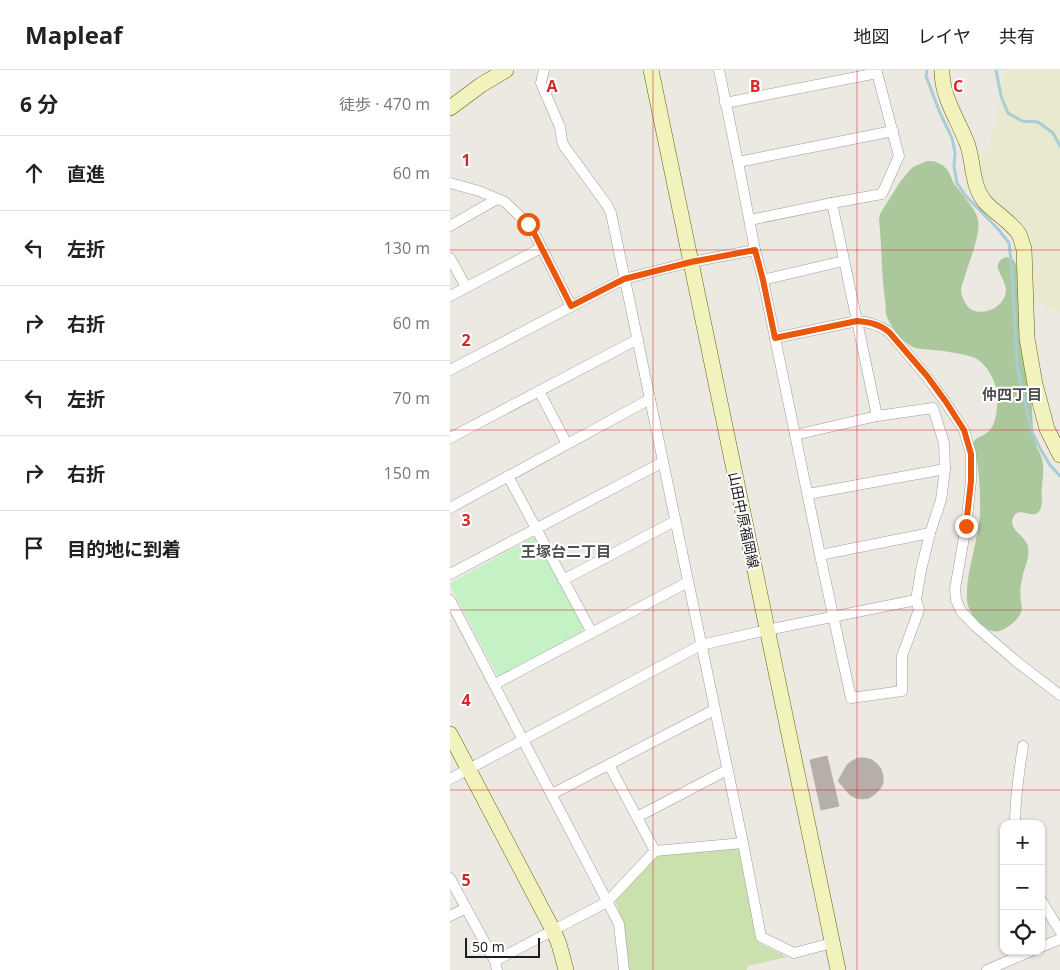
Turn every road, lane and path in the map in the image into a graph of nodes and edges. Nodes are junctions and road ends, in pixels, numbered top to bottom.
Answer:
1 (506, 70) edge
2 (544, 70) edge
3 (651, 70) edge
4 (719, 70) edge
5 (942, 70) edge
6 (875, 72) edge
7 (725, 103) junction
8 (450, 108) edge
9 (893, 131) junction
10 (738, 162) junction
11 (450, 183) edge
12 (497, 199) junction
13 (832, 204) junction
14 (750, 220) junction
15 (450, 226) edge
16 (541, 248) junction
17 (755, 250) junction
18 (450, 258) edge
19 (844, 261) junction
20 (691, 262) junction
21 (624, 279) junction
22 (763, 280) junction
23 (466, 288) junction
24 (450, 296) edge
25 (571, 306) junction
26 (857, 321) junction
27 (775, 338) junction
28 (638, 339) junction
29 (450, 370) edge
30 (539, 391) junction
31 (650, 399) junction
32 (877, 416) junction
33 (794, 435) junction
34 (450, 438) edge
35 (567, 444) junction
36 (1060, 455) edge
37 (663, 462) junction
38 (945, 469) junction
39 (508, 476) junction
40 (808, 494) junction
41 (450, 508) edge
42 (675, 521) junction
43 (536, 529) junction
44 (930, 534) junction
45 (820, 555) junction
46 (450, 574) edge
47 (563, 580) junction
48 (688, 582) junction
49 (450, 600) edge
50 (916, 600) junction
51 (833, 618) junction
52 (767, 630) junction
53 (592, 633) junction
54 (701, 645) junction
55 (495, 684) junction
56 (1060, 694) edge
57 (714, 710) junction
58 (450, 734) edge
59 (523, 740) junction
60 (1023, 746) dead end
61 (609, 765) junction
62 (469, 770) junction
63 (727, 770) junction
64 (450, 780) edge
65 (552, 794) junction
66 (637, 817) junction
67 (1015, 820) edge
68 (743, 843) junction
69 (655, 851) junction
70 (450, 878) edge
71 (607, 902) junction
72 (1045, 907) edge
73 (466, 908) junction
74 (450, 916) edge
75 (552, 930) junction
76 (1060, 931) edge
77 (1060, 939) edge
78 (832, 942) junction
79 (1045, 945) edge
80 (1022, 955) edge
81 (496, 965) edge
82 (566, 970) edge
83 (624, 970) edge
84 (838, 970) edge
85 (987, 970) edge

1 - 8 main road
2 - 21 street
3 - 20 main road, 山田中原福岡線
4 - 7 street
5 - 36 main road
6 - 7 street
6 - 9 street
7 - 10 street
9 - 10 street
9 - 13 street
10 - 14 street
11 - 12 street
12 - 15 street
12 - 16 street
13 - 14 street
13 - 19 street
14 - 17 street
16 - 23 street
16 - 25 street
17 - 20 street
17 - 22 street
18 - 23 street
19 - 22 street
19 - 26 street
20 - 21 street
20 - 52 main road, 山田中原福岡線
21 - 25 street
21 - 28 street
22 - 27 street
23 - 24 street
25 - 29 street
26 - 27 street
26 - 32 street
26 - 56 street
27 - 33 street
28 - 30 street
28 - 31 street
30 - 34 street
30 - 35 street
31 - 35 street
31 - 37 street
32 - 33 street
32 - 38 street
33 - 40 street
35 - 39 street
37 - 42 street
37 - 43 street
38 - 40 street
38 - 44 street
39 - 41 street
39 - 43 street
40 - 45 street
42 - 47 street
42 - 48 street
43 - 46 street
43 - 47 street
44 - 45 street
44 - 50 street
45 - 51 street
47 - 53 street
48 - 53 street
48 - 54 street
49 - 55 street
50 - 51 street
50 - 51 street
51 - 52 street
52 - 54 street
52 - 78 main road, 山田中原福岡線
53 - 55 street
54 - 57 street
54 - 59 street
55 - 59 street
57 - 61 street
57 - 63 street
58 - 62 main road
59 - 62 street
59 - 65 street
60 - 67 street
61 - 65 street
61 - 66 street
62 - 64 street
62 - 75 main road
63 - 66 street
63 - 68 street
65 - 71 street
66 - 69 street
68 - 69 street
68 - 78 street
69 - 71 street
70 - 73 street
71 - 75 street
71 - 83 street
72 - 76 street
73 - 74 street
73 - 81 street
75 - 81 street
75 - 82 main road
77 - 79 street
78 - 84 main road, 山田中原福岡線
80 - 85 street

